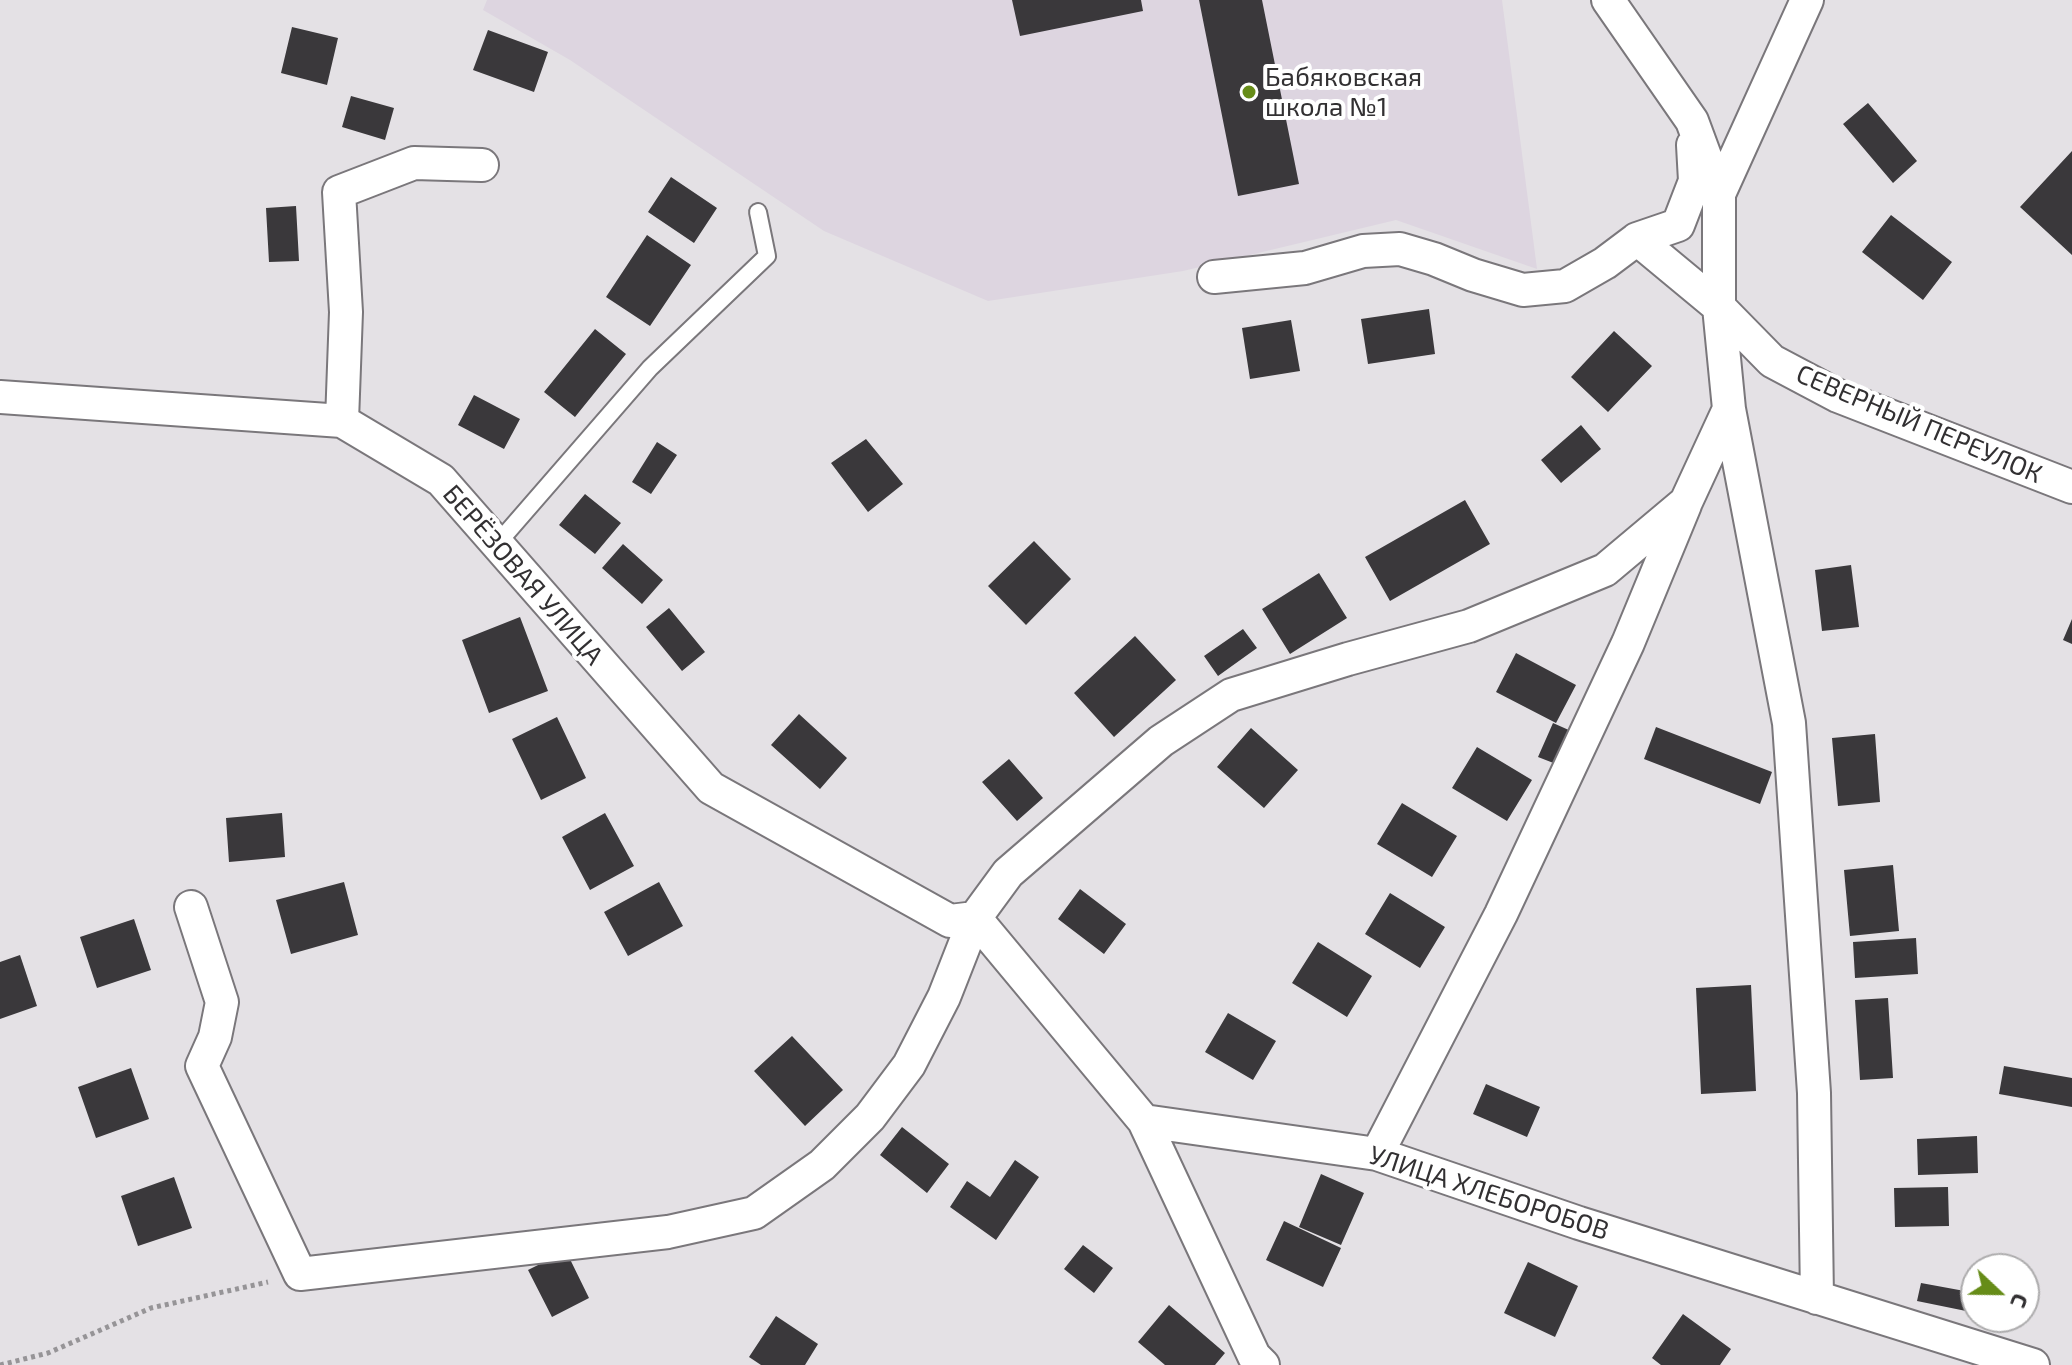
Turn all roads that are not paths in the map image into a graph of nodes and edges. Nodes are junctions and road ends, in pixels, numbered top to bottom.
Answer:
1 (1608, 0) edge
2 (1807, 0) edge
3 (1692, 121) junction
4 (482, 165) dead end
5 (1719, 194) junction
6 (758, 212) dead end
7 (1637, 239) junction
8 (1214, 277) dead end
9 (1719, 307) junction
10 (0, 397) edge
11 (1729, 409) junction
12 (342, 421) junction
13 (2072, 487) edge
14 (1686, 502) junction
15 (497, 544) junction
16 (191, 907) dead end
17 (975, 918) junction
18 (1144, 1121) junction
19 (1377, 1154) junction
20 (1817, 1298) junction
21 (1263, 1365) edge
22 (2033, 1365) edge

1 - 3 street
2 - 5 street
3 - 5 street
3 - 7 street
4 - 12 street
5 - 9 street
6 - 15 lane
7 - 8 street
7 - 9 street, СЕВЕРНЫЙ ПЕРЕУЛОК
9 - 11 street
9 - 13 street, СЕВЕРНЫЙ ПЕРЕУЛОК
10 - 12 street, БЕРЁЗОВАЯ УЛИЦА
11 - 14 street
11 - 20 street
12 - 15 street, БЕРЁЗОВАЯ УЛИЦА
14 - 17 street
14 - 19 street
15 - 17 street, БЕРЁЗОВАЯ УЛИЦА
16 - 17 street
17 - 18 street
18 - 19 street, УЛИЦА ХЛЕБОРОБОВ
18 - 21 street
19 - 20 street, УЛИЦА ХЛЕБОРОБОВ
20 - 22 street, УЛИЦА ХЛЕБОРОБОВ

